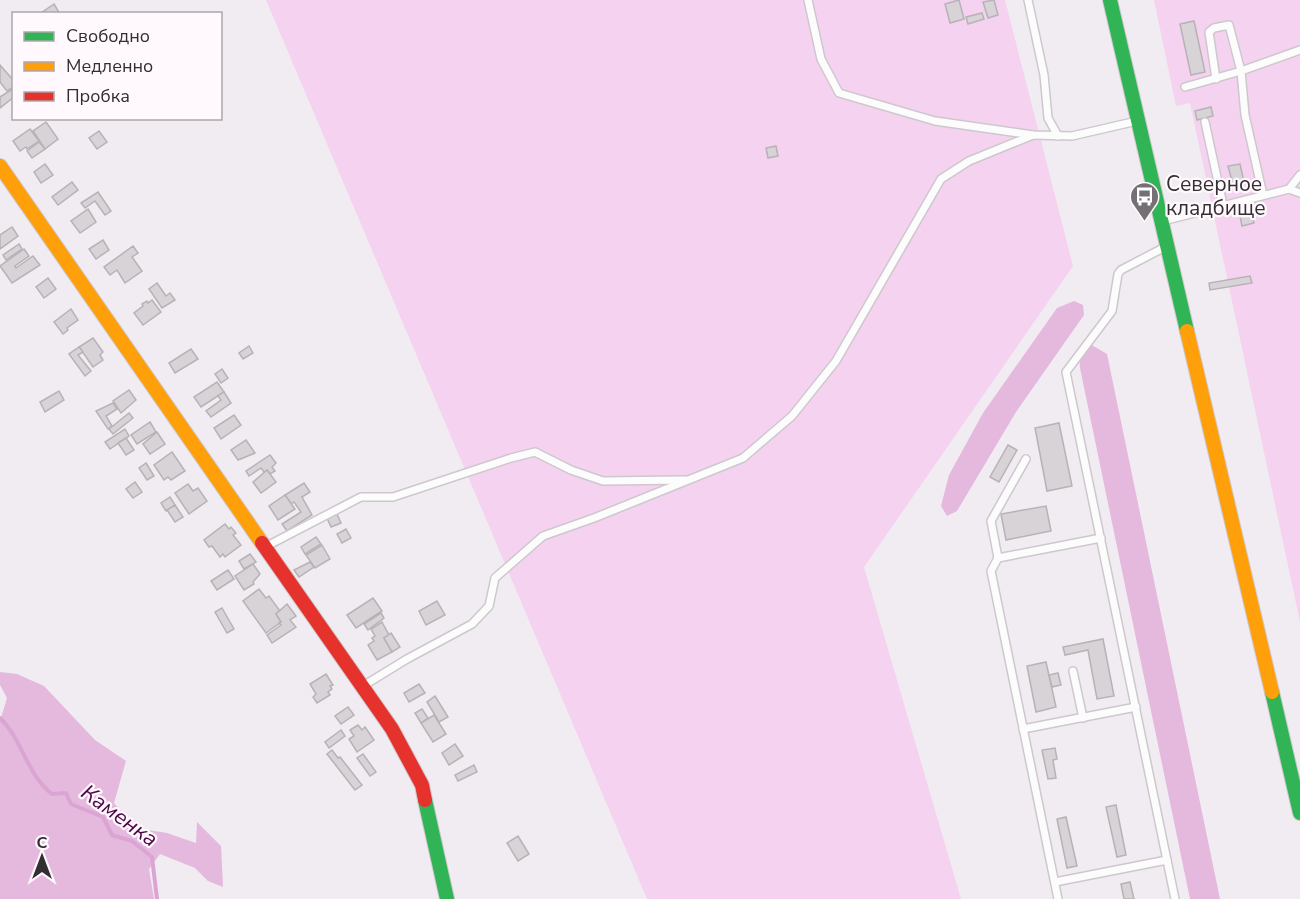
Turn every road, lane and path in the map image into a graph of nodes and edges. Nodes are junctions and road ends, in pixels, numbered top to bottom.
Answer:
1 (808, 0) edge
2 (1028, 0) edge
3 (1110, 0) edge
4 (1300, 50) edge
5 (1241, 71) junction
6 (1216, 79) junction
7 (1185, 87) dead end
8 (1139, 120) junction
9 (1205, 122) dead end
10 (1033, 135) junction
11 (1058, 136) junction
12 (0, 166) edge
13 (1300, 175) edge
14 (1289, 189) junction
15 (1300, 194) edge
16 (1263, 195) junction
17 (1223, 205) junction
18 (1163, 221) junction
19 (1169, 245) junction
20 (1026, 459) dead end
21 (690, 480) junction
22 (1101, 538) junction
23 (265, 547) junction
24 (998, 558) junction
25 (1073, 670) dead end
26 (361, 687) junction
27 (1136, 707) junction
28 (1083, 718) junction
29 (1023, 729) junction
30 (1300, 813) edge
31 (1167, 860) junction
32 (1054, 882) junction
33 (447, 899) edge
34 (1058, 899) edge
35 (1174, 899) edge

1 - 10 lane
2 - 11 lane
3 - 8 street
4 - 5 lane
5 - 6 lane
5 - 6 lane
5 - 16 lane
6 - 7 lane
8 - 11 lane
8 - 18 street
9 - 17 lane
10 - 11 lane
10 - 21 lane
12 - 23 street
13 - 14 lane
14 - 15 lane
14 - 16 lane
16 - 17 lane
17 - 18 lane
18 - 19 street
19 - 22 lane
19 - 30 street
20 - 24 lane
21 - 23 lane
21 - 26 lane
22 - 24 lane
22 - 27 lane
23 - 26 street
24 - 29 lane
25 - 28 lane
26 - 33 street
27 - 28 lane
27 - 31 lane
28 - 29 lane
29 - 32 lane
31 - 32 lane
31 - 35 lane
32 - 34 lane

